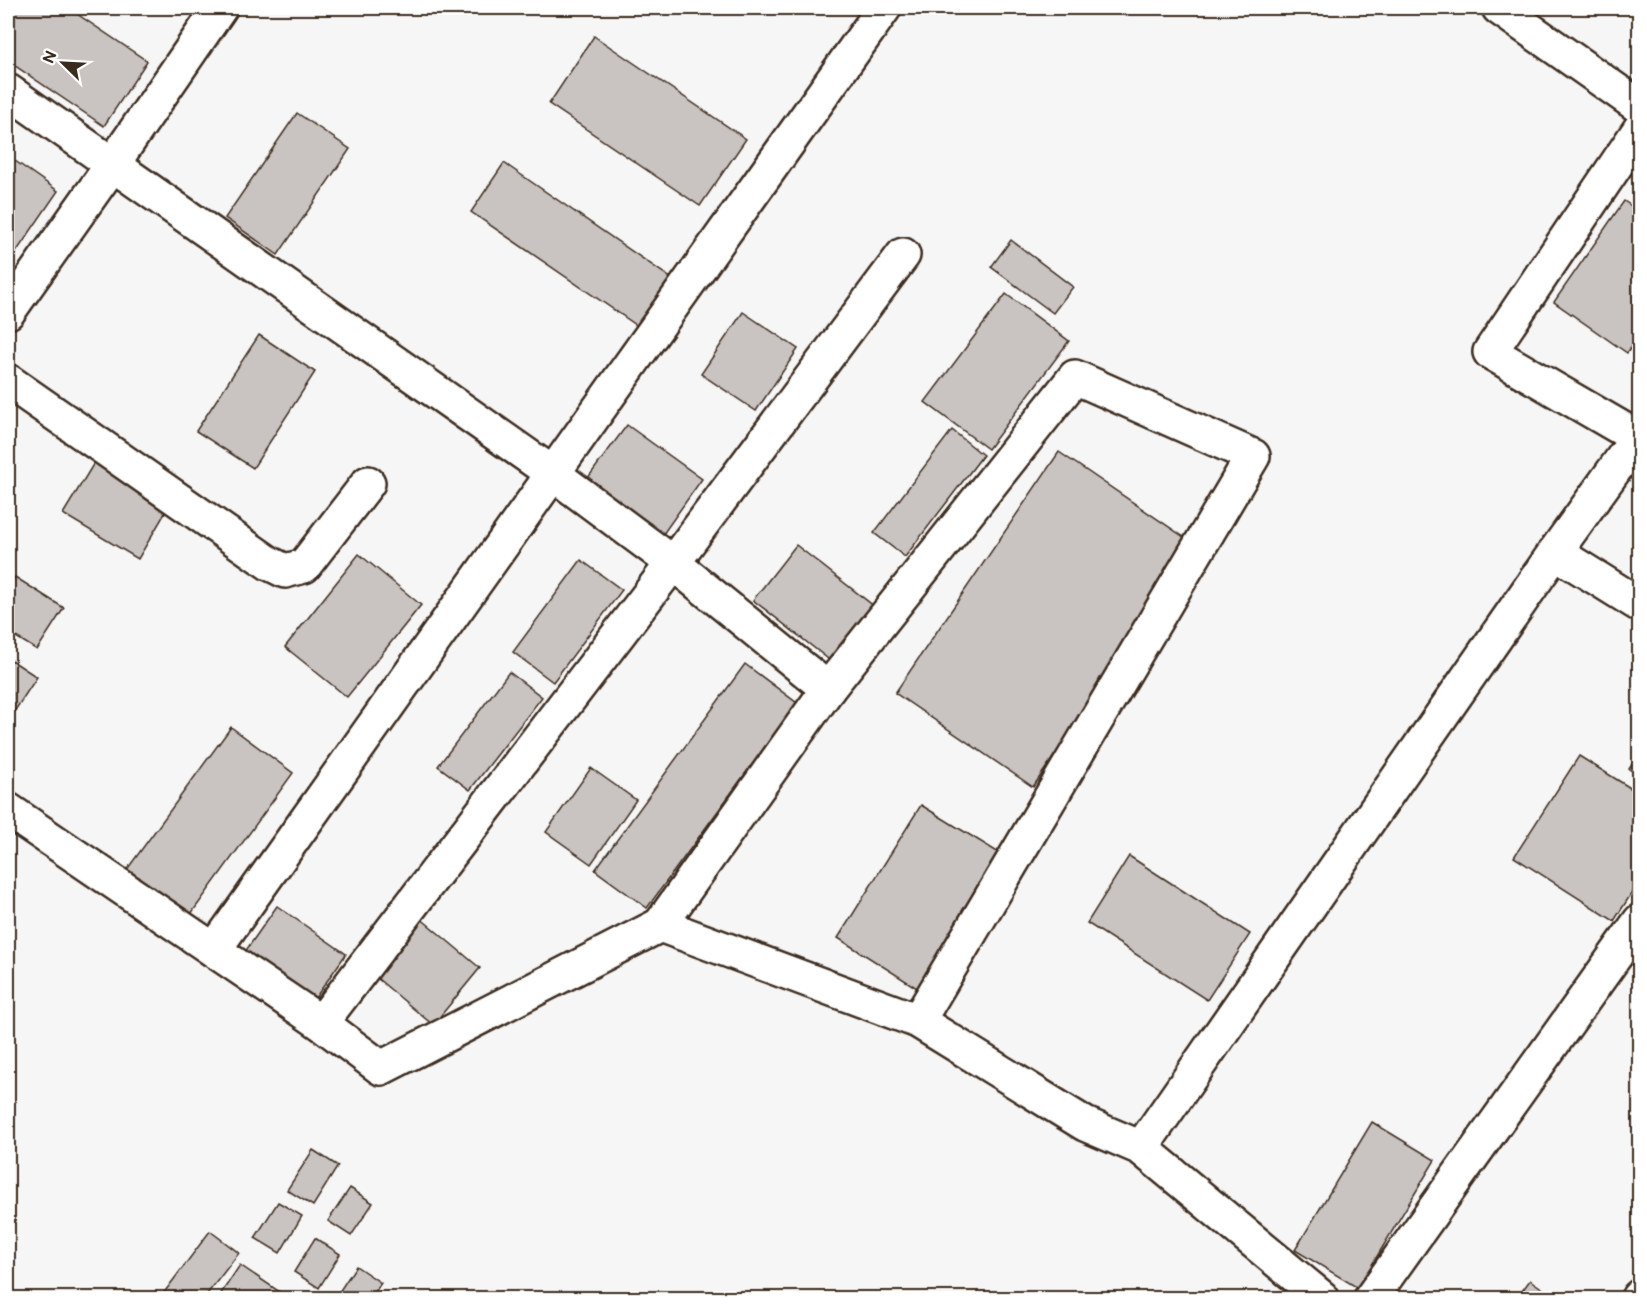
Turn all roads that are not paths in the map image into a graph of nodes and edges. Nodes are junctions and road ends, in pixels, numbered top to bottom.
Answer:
1 (220, 8) edge
2 (884, 8) edge
3 (1499, 8) edge
4 (8, 91) edge
5 (1640, 106) edge
6 (1640, 129) edge
7 (112, 165) junction
8 (903, 255) dead end
9 (8, 312) edge
10 (8, 381) edge
11 (1639, 438) edge
12 (552, 473) junction
13 (368, 483) dead end
14 (1555, 552) junction
15 (673, 563) junction
16 (1640, 605) edge
17 (828, 689) junction
18 (8, 810) edge
19 (1640, 921) edge
20 (660, 925) junction
21 (214, 950) junction
22 (918, 1021) junction
23 (321, 1023) junction
24 (1141, 1148) junction
25 (1322, 1299) edge
26 (1371, 1299) edge

1 - 7 street
2 - 12 street
3 - 5 street
4 - 7 street
6 - 11 street
7 - 9 street
7 - 12 street
8 - 15 street
10 - 13 street
11 - 14 street
12 - 15 street
12 - 21 street
14 - 16 street
14 - 24 street
15 - 17 street
15 - 23 street
17 - 20 street
17 - 22 street
18 - 21 street
19 - 26 street
20 - 22 street
20 - 23 street
21 - 23 street
22 - 24 street
24 - 25 street

